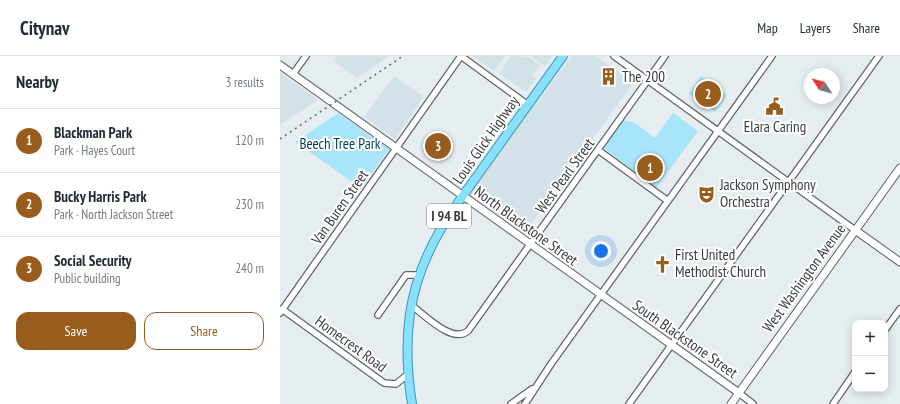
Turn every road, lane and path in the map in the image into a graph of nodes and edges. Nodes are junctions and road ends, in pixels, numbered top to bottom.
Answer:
1 (306, 56) edge
2 (461, 56) edge
3 (563, 56) edge
4 (614, 56) edge
5 (665, 56) edge
6 (772, 56) edge
7 (879, 56) edge
8 (280, 66) edge
9 (293, 74) junction
10 (648, 80) junction
11 (528, 105) junction
12 (718, 130) junction
13 (396, 148) junction
14 (598, 150) junction
15 (900, 168) edge
16 (789, 182) junction
17 (463, 196) junction
18 (668, 201) junction
19 (855, 230) junction
20 (530, 244) junction
21 (900, 262) edge
22 (419, 275) junction
23 (602, 296) junction
24 (411, 305) junction
25 (900, 309) edge
26 (281, 311) edge
27 (378, 315) dead end
28 (888, 326) edge
29 (672, 345) junction
30 (407, 375) junction
31 (852, 376) edge
32 (537, 384) junction
33 (739, 393) junction
34 (412, 404) edge
35 (511, 404) edge
36 (525, 404) edge
37 (630, 404) edge
38 (731, 404) edge
39 (753, 404) edge
40 (833, 404) edge

1 - 9 street
2 - 11 street
2 - 13 street, Van Buren Street
3 - 11 main road, Louis Glick Highway / I 94 BL
4 - 10 street
5 - 10 street, West Pearl Street
6 - 12 street
7 - 16 street
8 - 9 main road, North Blackstone Street
9 - 13 main road, North Blackstone Street
10 - 12 street
10 - 14 street, West Pearl Street
11 - 17 main road, Louis Glick Highway / I 94 BL
12 - 16 street
12 - 18 street
13 - 17 main road, North Blackstone Street
13 - 26 street, Van Buren Street
14 - 18 street
14 - 20 street, West Pearl Street
15 - 19 main road, West Washington Avenue
16 - 19 street
16 - 29 street
17 - 20 main road, North Blackstone Street
17 - 22 main road, Louis Glick Highway / I 94 BL
18 - 23 street
19 - 21 main road
19 - 33 main road, West Washington Avenue
20 - 23 main road, North Blackstone Street
20 - 24 street, West Pearl Street
22 - 24 main road, Louis Glick Highway / I 94 BL
22 - 27 street
23 - 29 main road, South Blackstone Street
23 - 32 street
24 - 30 main road, Louis Glick Highway / I 94 BL
25 - 28 street
26 - 30 street, Homecrest Road
29 - 33 main road, South Blackstone Street
29 - 37 street
30 - 34 main road, Louis Glick Highway / I 94 BL
31 - 40 street
32 - 35 street
32 - 36 street
33 - 38 main road, West Washington Avenue
33 - 39 street, South Blackstone Street

